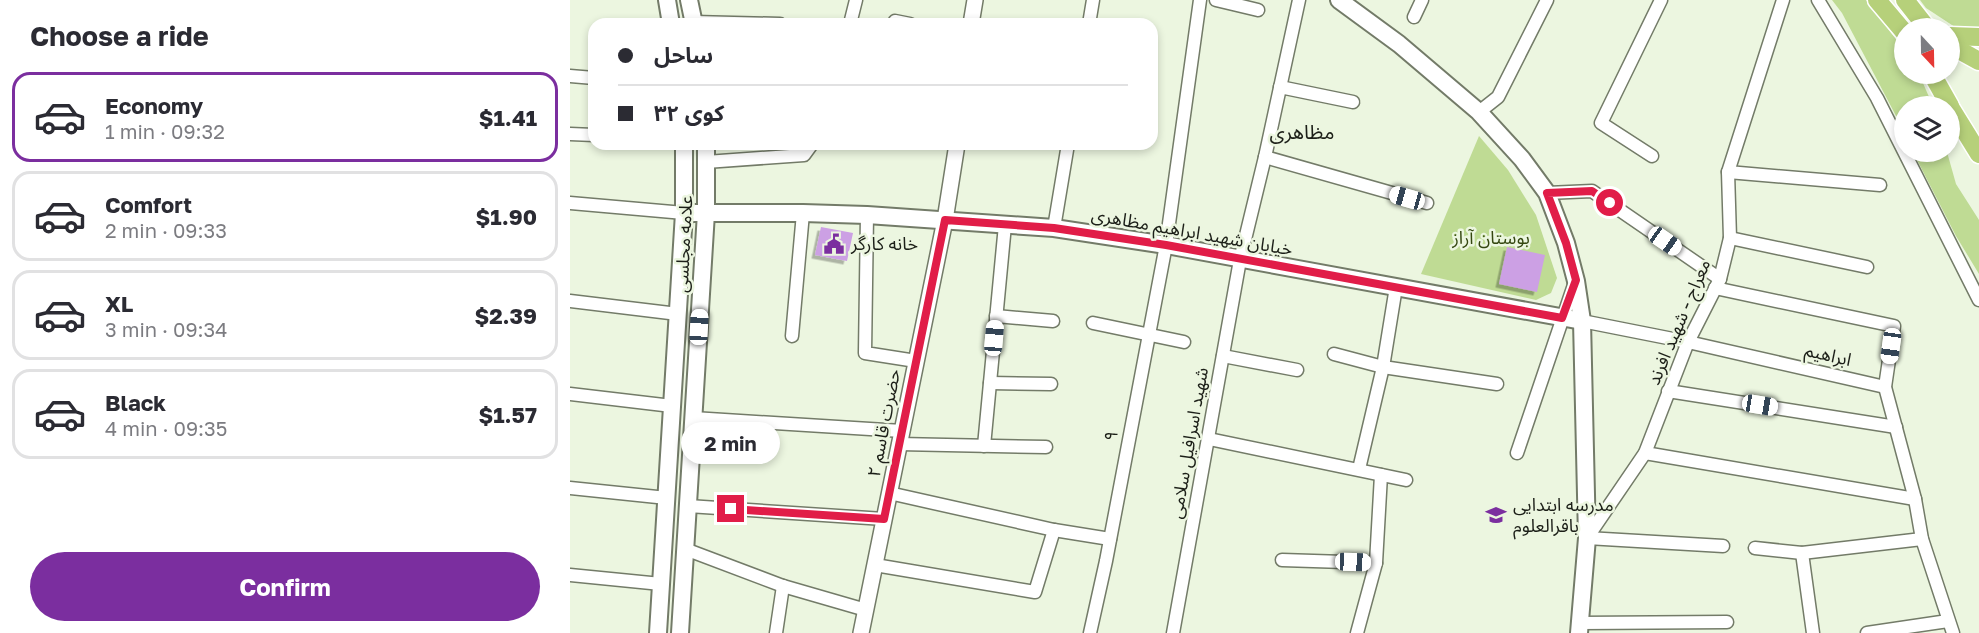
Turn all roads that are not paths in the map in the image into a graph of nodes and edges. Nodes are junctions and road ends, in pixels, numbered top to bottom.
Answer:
1 (667, 0) edge
2 (689, 0) edge
3 (856, 0) edge
4 (975, 0) edge
5 (1093, 0) edge
6 (1200, 0) edge
7 (1216, 0) edge
8 (1299, 0) edge
9 (1339, 0) edge
10 (1422, 0) edge
11 (1546, 0) edge
12 (1661, 0) edge
13 (1783, 0) edge
14 (1818, 0) edge
15 (1876, 0) edge
16 (1905, 0) edge
17 (1258, 10) dead end
18 (1414, 17) dead end
19 (670, 18) edge
20 (692, 18) edge
21 (852, 18) edge
22 (972, 18) edge
23 (1090, 18) edge
24 (1919, 18) edge
25 (1894, 20) edge
26 (1960, 36) edge
27 (1979, 37) edge
28 (1960, 51) edge
29 (1979, 61) edge
30 (570, 76) edge
31 (588, 78) edge
32 (1280, 87) junction
33 (1353, 102) dead end
34 (1479, 112) junction
35 (1960, 123) edge
36 (570, 134) edge
37 (588, 135) edge
38 (684, 150) edge
39 (706, 150) edge
40 (808, 150) edge
41 (956, 150) edge
42 (1067, 150) edge
43 (1979, 154) edge
44 (1652, 156) dead end
45 (1265, 158) junction
46 (706, 162) junction
47 (1728, 172) junction
48 (1880, 185) dead end
49 (1547, 193) junction
50 (570, 203) edge
51 (1427, 203) dead end
52 (684, 213) junction
53 (706, 213) junction
54 (803, 213) junction
55 (867, 215) junction
56 (945, 220) junction
57 (1005, 225) junction
58 (1054, 228) junction
59 (1730, 238) junction
60 (1166, 245) junction
61 (1240, 260) junction
62 (1867, 267) dead end
63 (1576, 280) junction
64 (1718, 283) junction
65 (1396, 287) junction
66 (1979, 300) edge
67 (570, 301) edge
68 (678, 314) junction
69 (996, 316) junction
70 (1562, 318) junction
71 (1053, 321) dead end
72 (1582, 321) junction
73 (1093, 323) dead end
74 (1149, 335) junction
75 (792, 336) dead end
76 (1184, 342) dead end
77 (1688, 342) junction
78 (1334, 354) dead end
79 (1223, 356) junction
80 (916, 361) junction
81 (1383, 366) junction
82 (1298, 370) dead end
83 (990, 383) junction
84 (1051, 384) dead end
85 (1497, 384) dead end
86 (1885, 387) junction
87 (1668, 391) junction
88 (570, 394) edge
89 (672, 406) junction
90 (693, 418) junction
91 (1896, 427) junction
92 (901, 437) junction
93 (1209, 439) junction
94 (984, 446) junction
95 (1046, 447) dead end
96 (1517, 453) dead end
97 (1646, 453) junction
98 (1359, 469) junction
99 (1381, 475) junction
100 (1406, 480) dead end
101 (570, 488) edge
102 (889, 493) junction
103 (666, 498) junction
104 (1915, 499) junction
105 (688, 506) junction
106 (884, 519) junction
107 (1054, 530) junction
108 (1110, 538) junction
109 (1587, 538) junction
110 (1922, 539) junction
111 (1723, 546) dead end
112 (1755, 548) dead end
113 (685, 549) junction
114 (1802, 553) junction
115 (1282, 560) dead end
116 (1376, 563) junction
117 (875, 565) junction
118 (570, 575) edge
119 (661, 584) junction
120 (783, 586) junction
121 (866, 610) junction
122 (1727, 622) dead end
123 (1950, 627) edge
124 (1579, 628) edge
125 (658, 633) edge
126 (680, 633) edge
127 (776, 633) edge
128 (861, 633) edge
129 (1090, 633) edge
130 (1173, 633) edge
131 (1357, 633) edge
132 (1813, 633) edge
133 (1867, 633) edge

1 - 19 main road
2 - 20 main road
3 - 21 street
4 - 22 street
5 - 23 street
6 - 60 street, ۹
7 - 17 street
8 - 32 street, شهید اسرافیل سلامی
9 - 34 main road
10 - 18 street
11 - 34 street
12 - 44 street
13 - 47 street, معراج - شهید افرند
14 - 66 street
15 - 25 main road
16 - 24 main road
26 - 27 main road
28 - 29 main road
30 - 31 street
32 - 33 street
32 - 45 street, شهید اسرافیل سلامی
34 - 49 main road
35 - 43 main road
36 - 37 street
38 - 52 main road, علامه مجلسی
39 - 46 main road, علامه مجلسی
40 - 46 street
41 - 56 street, ۲ حضرت قاسم
42 - 58 street
45 - 51 street
45 - 61 street, شهید اسرافیل سلامی
46 - 53 main road, علامه مجلسی
47 - 48 street
47 - 59 street, معراج - شهید افرند
49 - 63 main road
49 - 64 street
50 - 52 street
52 - 53 main road, خیابان شهید ابراهیم مظاهری
52 - 68 main road, علامه مجلسی
53 - 54 main road, خیابان شهید ابراهیم مظاهری
53 - 90 main road, علامه مجلسی
54 - 55 main road, خیابان شهید ابراهیم مظاهری
54 - 75 street
55 - 56 main road, خیابان شهید ابراهیم مظاهری
55 - 80 street
56 - 57 main road, خیابان شهید ابراهیم مظاهری
56 - 80 street, ۲ حضرت قاسم
57 - 58 main road, خیابان شهید ابراهیم مظاهری
57 - 69 street
58 - 60 main road, خیابان شهید ابراهیم مظاهری
59 - 62 street
59 - 64 street, معراج - شهید افرند
60 - 61 main road, خیابان شهید ابراهیم مظاهری
60 - 74 street, ۹
61 - 65 main road, خیابان شهید ابراهیم مظاهری
61 - 79 street, شهید اسرافیل سلامی
63 - 70 street
63 - 72 main road
64 - 77 street, معراج - شهید افرند
64 - 86 street
65 - 70 main road, خیابان شهید ابراهیم مظاهری
65 - 81 street
67 - 68 street
68 - 89 main road, علامه مجلسی
69 - 71 street
69 - 83 street
70 - 72 main road, خیابان شهید ابراهیم مظاهری
70 - 96 street
72 - 77 street, ابراهیم
72 - 109 main road
73 - 74 street
74 - 76 street
74 - 108 street, ۹
77 - 86 street, ابراهیم
77 - 87 street, معراج - شهید افرند
78 - 81 street
79 - 82 street
79 - 93 street, شهید اسرافیل سلامی
80 - 92 street, ۲ حضرت قاسم
81 - 85 street
81 - 98 street
83 - 84 street
83 - 94 street
86 - 91 street
87 - 91 street
87 - 97 street, معراج - شهید افرند
88 - 89 street
89 - 103 main road, علامه مجلسی
90 - 92 street
90 - 105 main road, علامه مجلسی
91 - 104 street
92 - 94 street
92 - 102 street, ۲ حضرت قاسم
93 - 98 street
93 - 130 street, شهید اسرافیل سلامی
94 - 95 street
97 - 104 street
97 - 109 street, معراج - شهید افرند
98 - 99 street
99 - 100 street
99 - 116 street
101 - 103 street
102 - 106 street, ۲ حضرت قاسم
102 - 107 street
103 - 119 main road, علامه مجلسی
104 - 110 street
105 - 106 street
105 - 113 main road, علامه مجلسی
106 - 117 street, ۲ حضرت قاسم
107 - 108 street
107 - 117 street
108 - 129 street, ۹
109 - 111 street
109 - 124 main road
110 - 114 street
110 - 123 street
112 - 114 street
113 - 120 street
113 - 126 main road, علامه مجلسی
114 - 132 street
115 - 116 street
116 - 131 street
117 - 121 street, ۲ حضرت قاسم
118 - 119 street
119 - 125 main road, علامه مجلسی
120 - 121 street
120 - 127 street
121 - 128 street, ۲ حضرت قاسم
122 - 124 street
123 - 133 street

